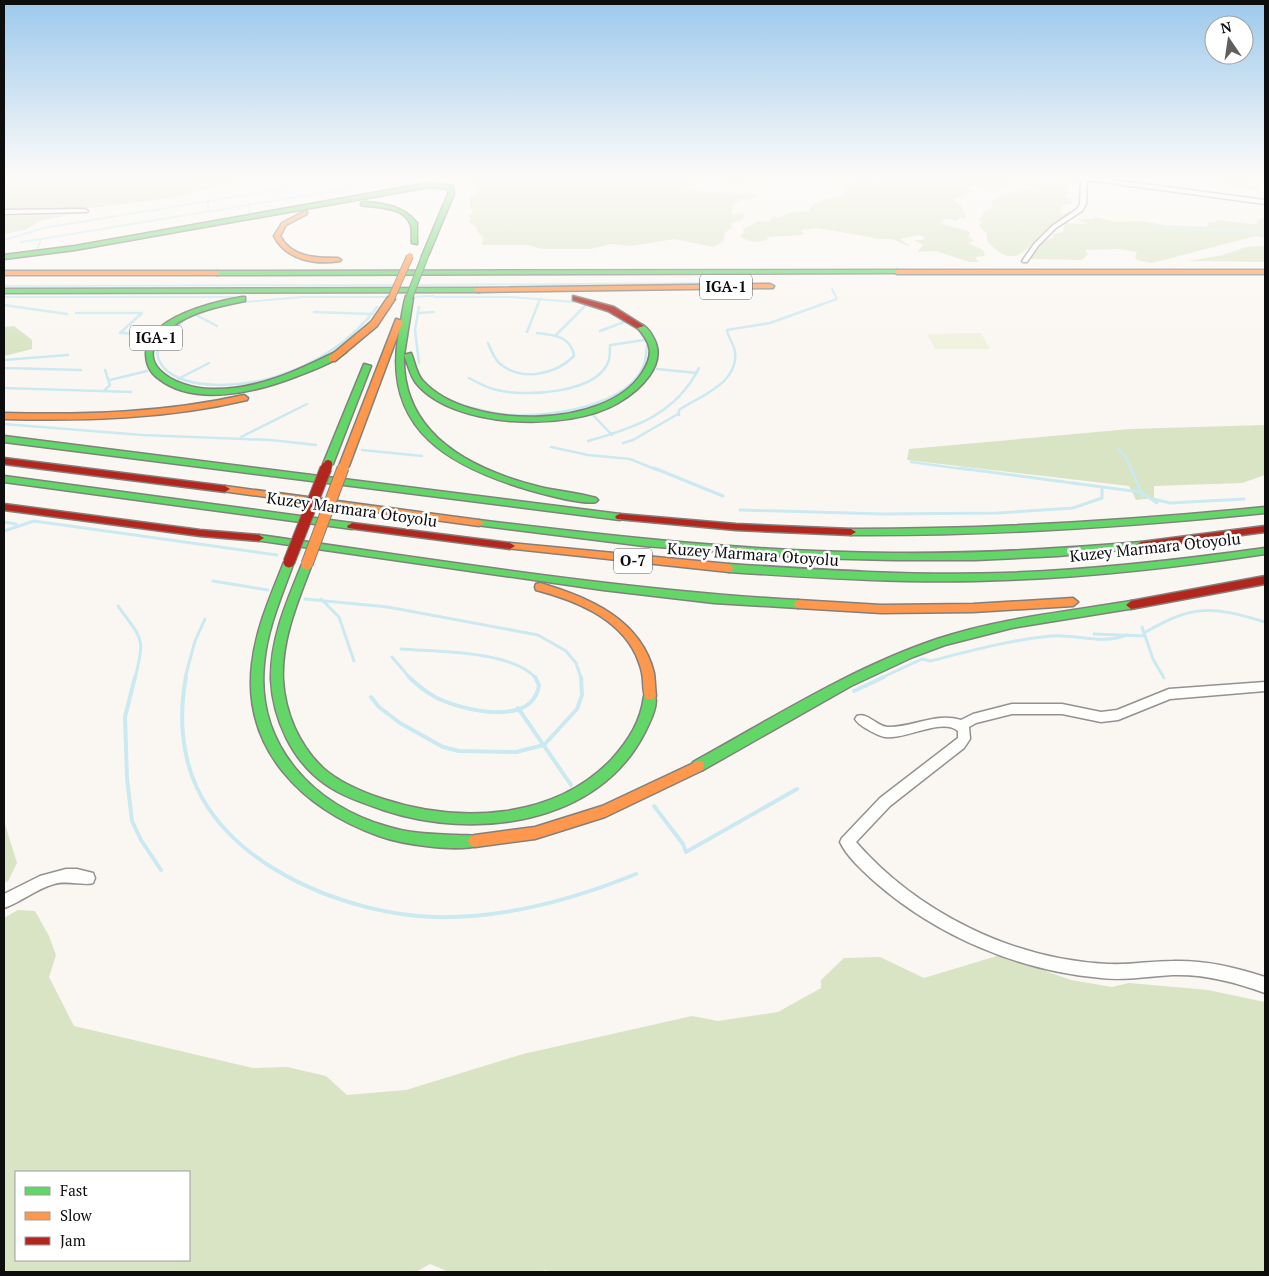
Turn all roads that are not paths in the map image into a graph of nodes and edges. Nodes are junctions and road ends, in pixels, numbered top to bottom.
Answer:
1 (153, 235) edge
2 (277, 235) edge
3 (415, 235) edge
4 (419, 235) edge
5 (434, 235) edge
6 (1046, 235) edge
7 (415, 243) junction
8 (4, 257) edge
9 (347, 260) dead end
10 (1026, 261) dead end
11 (4, 262) edge
12 (983, 272) junction
13 (1265, 272) edge
14 (4, 273) edge
15 (997, 279) junction
16 (1265, 279) edge
17 (4, 280) edge
18 (822, 284) dead end
19 (780, 285) dead end
20 (382, 290) junction
21 (454, 290) junction
22 (4, 291) edge
23 (409, 298) junction
24 (391, 299) junction
25 (407, 324) junction
26 (378, 336) dead end
27 (342, 352) junction
28 (372, 353) dead end
29 (4, 416) edge
30 (4, 439) edge
31 (4, 462) edge
32 (4, 479) edge
33 (602, 502) dead end
34 (4, 507) edge
35 (666, 509) dead end
36 (1265, 510) edge
37 (1168, 520) junction
38 (1265, 528) edge
39 (200, 533) junction
40 (1265, 550) edge
41 (1265, 575) edge
42 (1265, 580) edge
43 (1265, 686) edge
44 (862, 718) dead end
45 (961, 726) junction
46 (88, 878) dead end
47 (4, 901) edge
48 (1265, 985) edge

1 - 8 highway
2 - 9 highway
3 - 7 highway
4 - 7 highway
5 - 23 highway, bridge
6 - 10 street
7 - 24 highway, bridge
11 - 12 highway
12 - 13 highway
12 - 14 highway
15 - 16 highway
15 - 17 highway
15 - 18 highway
19 - 21 highway, IGA-1
20 - 21 highway, IGA-1
20 - 22 highway, IGA-1
20 - 27 highway, IGA-1
21 - 25 highway
23 - 25 highway
23 - 39 highway, bridge
24 - 26 highway
24 - 27 highway, IGA-1
25 - 33 highway
27 - 29 highway
28 - 42 highway, bridge
30 - 37 highway
31 - 38 highway, Kuzey Marmara Otoyolu / O-7
32 - 40 highway, Kuzey Marmara Otoyolu / O-7
34 - 39 highway
35 - 37 highway
36 - 37 highway
39 - 41 highway
43 - 45 street
44 - 45 street
45 - 48 street
46 - 47 street

